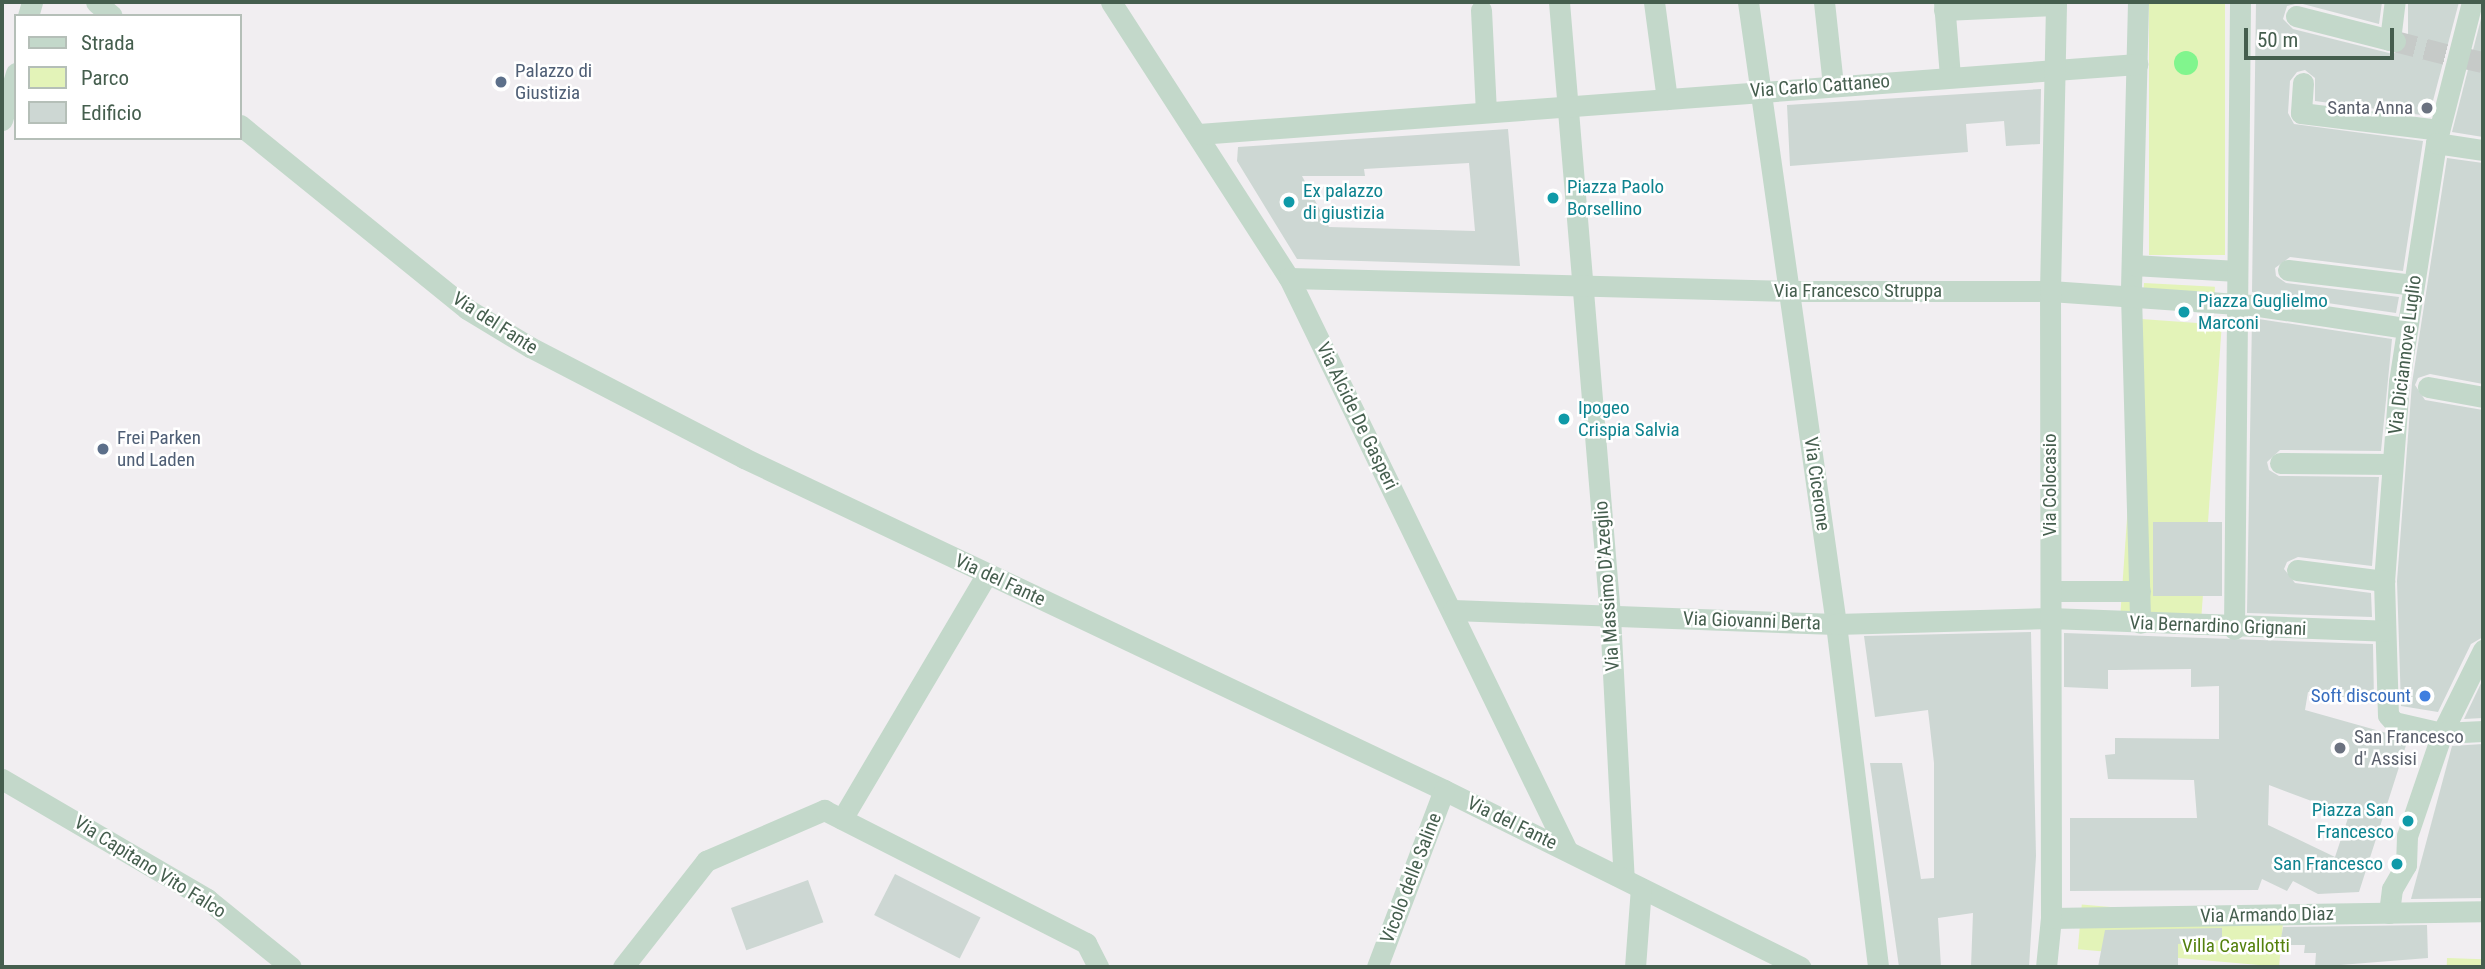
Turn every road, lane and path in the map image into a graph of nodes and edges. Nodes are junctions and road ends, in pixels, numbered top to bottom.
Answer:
1 (96, 2) edge
2 (1111, 2) edge
3 (1559, 2) edge
4 (1654, 2) edge
5 (1748, 2) edge
6 (1824, 2) edge
7 (2138, 2) edge
8 (2240, 2) edge
9 (2395, 2) edge
10 (2472, 2) edge
11 (2056, 3) edge
12 (1944, 6) edge
13 (1481, 10) dead end
14 (110, 14) edge
15 (2296, 16) dead end
16 (2137, 64) junction
17 (2057, 68) junction
18 (1950, 77) junction
19 (14, 80) edge
20 (2303, 83) dead end
21 (1833, 86) junction
22 (1760, 91) junction
23 (1667, 99) junction
24 (1574, 100) junction
25 (1496, 111) junction
26 (2, 120) edge
27 (242, 127) edge
28 (1199, 134) junction
29 (2437, 136) junction
30 (2483, 150) edge
31 (2133, 265) junction
32 (2288, 270) dead end
33 (2237, 271) junction
34 (1289, 278) junction
35 (2413, 285) junction
36 (1590, 287) junction
37 (1791, 291) junction
38 (2050, 291) junction
39 (2123, 294) junction
40 (2244, 304) junction
41 (2406, 328) junction
42 (2412, 384) junction
43 (2483, 397) edge
44 (2280, 463) dead end
45 (2392, 464) junction
46 (2297, 570) dead end
47 (987, 574) junction
48 (2384, 581) junction
49 (2051, 591) junction
50 (2140, 591) junction
51 (1453, 610) junction
52 (1610, 616) junction
53 (2050, 618) junction
54 (2140, 623) junction
55 (1836, 624) junction
56 (2234, 629) junction
57 (2385, 631) junction
58 (2483, 650) edge
59 (2448, 727) junction
60 (2483, 731) edge
61 (2, 779) edge
62 (1444, 790) junction
63 (842, 819) junction
64 (1567, 850) junction
65 (1633, 883) junction
66 (2483, 911) edge
67 (2389, 913) junction
68 (2051, 918) junction
69 (291, 967) edge
70 (624, 967) edge
71 (1098, 967) edge
72 (1377, 967) edge
73 (1635, 967) edge
74 (1801, 967) edge
75 (1878, 967) edge
76 (2046, 967) edge

1 - 14 street
2 - 28 street, Via Alcide De Gasperi
3 - 24 street
4 - 23 street
5 - 22 street, Via Cicerone
6 - 21 street
7 - 16 street
8 - 33 street
9 - 15 street
10 - 29 street, Via Diciannove Luglio
11 - 12 street
11 - 17 street, Via Colocasio
12 - 18 street
13 - 25 street
16 - 17 street, Via Carlo Cattaneo
16 - 31 street
17 - 18 street, Via Carlo Cattaneo
17 - 38 street, Via Colocasio
18 - 21 street, Via Carlo Cattaneo
19 - 26 street
20 - 29 street
21 - 22 street, Via Carlo Cattaneo
22 - 23 street, Via Carlo Cattaneo
22 - 37 street, Via Cicerone
23 - 24 street, Via Carlo Cattaneo
24 - 25 street, Via Carlo Cattaneo
24 - 36 street, Via Massimo D'Azeglio
25 - 28 street
27 - 47 street, Via del Fante
28 - 34 street, Via Alcide De Gasperi
29 - 30 street
29 - 35 street, Via Diciannove Luglio
31 - 33 street
31 - 39 street
32 - 35 street
33 - 40 street
34 - 36 street, Via Francesco Struppa
34 - 51 street, Via Alcide De Gasperi
35 - 41 street, Via Diciannove Luglio
36 - 37 street, Via Francesco Struppa
36 - 52 street, Via Massimo D'Azeglio
37 - 38 street, Via Francesco Struppa
37 - 55 street, Via Cicerone
38 - 39 street, Via Francesco Struppa
38 - 49 street, Via Colocasio
39 - 40 street, Via Francesco Struppa
39 - 50 street
40 - 41 street
40 - 56 street
41 - 42 street, Via Diciannove Luglio
42 - 43 street
42 - 45 street, Via Diciannove Luglio
44 - 45 street
45 - 48 street, Via Diciannove Luglio
46 - 48 street
47 - 62 street, Via del Fante
47 - 63 street
48 - 57 street, Via Diciannove Luglio
49 - 50 street
49 - 53 street, Via Colocasio
50 - 54 street
51 - 52 street, Via Giovanni Berta
51 - 64 street, Via Alcide De Gasperi
52 - 55 street, Via Giovanni Berta
52 - 65 street, Via Massimo D'Azeglio
53 - 54 street, Via Bernardino Grignani
53 - 55 street, Via Giovanni Berta
53 - 68 street, Via Colocasio
54 - 56 street, Via Bernardino Grignani
55 - 75 street, Via Cicerone
56 - 57 street, Via Bernardino Grignani
57 - 59 street, Via Diciannove Luglio
58 - 59 street
59 - 60 street
59 - 67 street
61 - 69 street, Via Capitano Vito Falco
62 - 64 street, Via del Fante
62 - 72 street, Vicolo delle Saline
63 - 70 street
63 - 71 street
64 - 65 street, Via del Fante
65 - 73 street, Via Massimo D'Azeglio
65 - 74 street, Via del Fante
66 - 67 street, Via Armando Diaz
67 - 68 street, Via Armando Diaz
68 - 76 street, Via Colocasio

